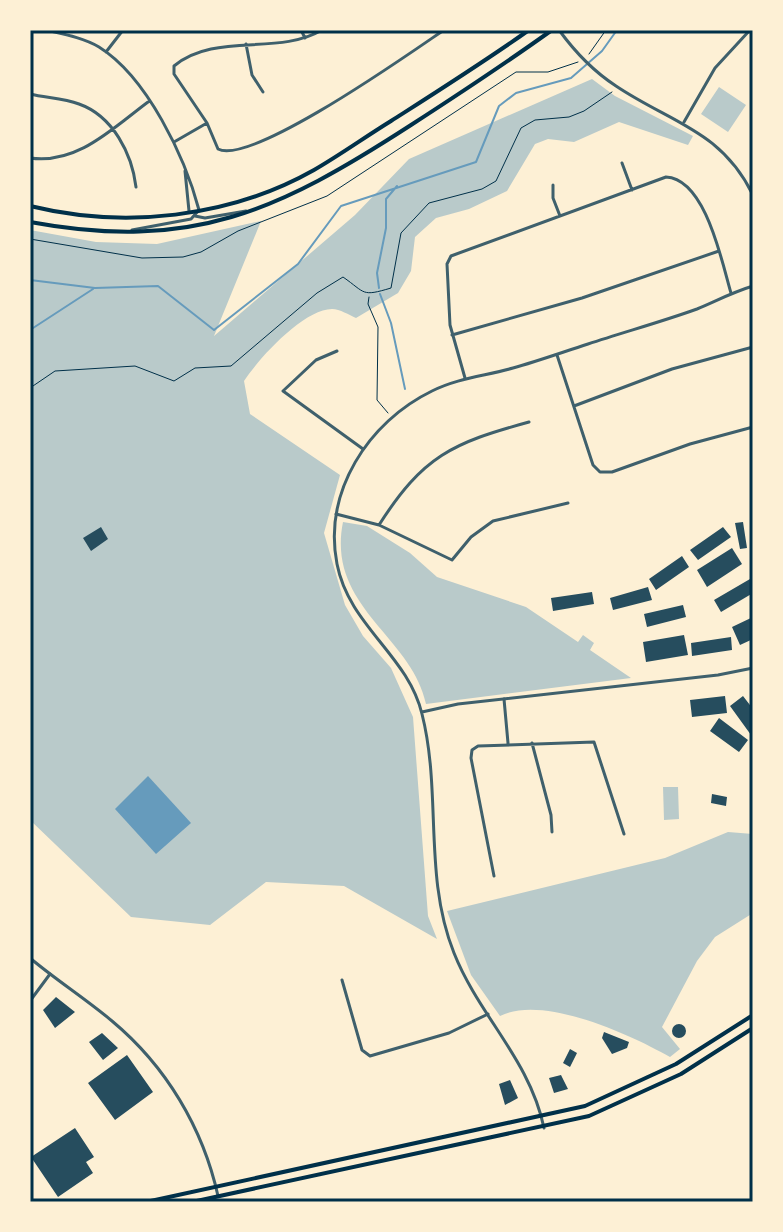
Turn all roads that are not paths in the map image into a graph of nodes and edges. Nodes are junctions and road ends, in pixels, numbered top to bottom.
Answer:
1 (46, 30) edge
2 (123, 30) edge
3 (301, 30) edge
4 (322, 30) edge
5 (444, 30) edge
6 (529, 30) edge
7 (552, 30) edge
8 (559, 30) edge
9 (750, 30) edge
10 (305, 38) junction
11 (246, 44) junction
12 (106, 52) junction
13 (263, 92) dead end
14 (30, 94) edge
15 (148, 102) junction
16 (684, 122) junction
17 (207, 123) junction
18 (112, 129) junction
19 (174, 142) junction
20 (30, 158) edge
21 (622, 163) dead end
22 (185, 171) junction
23 (553, 185) dead end
24 (136, 187) dead end
25 (632, 190) junction
26 (753, 195) edge
27 (30, 206) edge
28 (199, 210) junction
29 (252, 211) junction
30 (192, 214) junction
31 (560, 216) junction
32 (30, 222) edge
33 (127, 233) junction
34 (720, 251) junction
35 (753, 286) edge
36 (731, 293) junction
37 (452, 335) junction
38 (753, 347) edge
39 (337, 351) dead end
40 (557, 355) junction
41 (465, 378) junction
42 (574, 406) junction
43 (529, 422) dead end
44 (753, 427) edge
45 (363, 449) junction
46 (568, 503) dead end
47 (336, 514) junction
48 (379, 525) junction
49 (753, 668) edge
50 (504, 699) junction
51 (422, 712) junction
52 (508, 743) junction
53 (532, 743) junction
54 (552, 832) dead end
55 (624, 834) dead end
56 (494, 876) dead end
57 (30, 958) edge
58 (50, 974) junction
59 (342, 980) dead end
60 (30, 1001) edge
61 (488, 1014) junction
62 (753, 1015) edge
63 (753, 1028) edge
64 (542, 1118) junction
65 (544, 1128) junction
66 (215, 1185) junction
67 (218, 1196) junction
68 (146, 1202) edge
69 (192, 1202) edge

1 - 12 street
2 - 12 street
3 - 10 street
4 - 10 street
5 - 17 street
6 - 28 main road
7 - 29 main road
8 - 16 street
9 - 16 street
10 - 11 street
11 - 13 street
11 - 17 street
12 - 15 street
14 - 18 street
15 - 18 street
15 - 19 street
16 - 26 street
17 - 19 street
18 - 20 street
18 - 24 street
19 - 22 street
21 - 25 street
22 - 28 street
22 - 30 street
23 - 31 street
25 - 31 street
25 - 34 street
27 - 30 main road
28 - 30 main road
29 - 30 street
29 - 33 main road
30 - 33 street
31 - 37 street
32 - 33 main road
34 - 36 street
34 - 37 street
35 - 36 street
36 - 40 street
37 - 41 street
38 - 42 street
39 - 45 street
40 - 41 street
40 - 42 street
41 - 45 street
42 - 44 street
43 - 48 street
45 - 47 street
46 - 48 street
47 - 48 street
47 - 51 street
49 - 50 street
50 - 51 street
50 - 52 street
51 - 61 street
52 - 53 street
52 - 56 street
53 - 54 street
53 - 55 street
57 - 58 street
58 - 60 street
58 - 66 street
59 - 61 street
61 - 64 street
62 - 64 main road
63 - 65 main road
64 - 65 street
64 - 66 main road
65 - 67 main road
66 - 67 street
66 - 68 main road
67 - 69 main road

